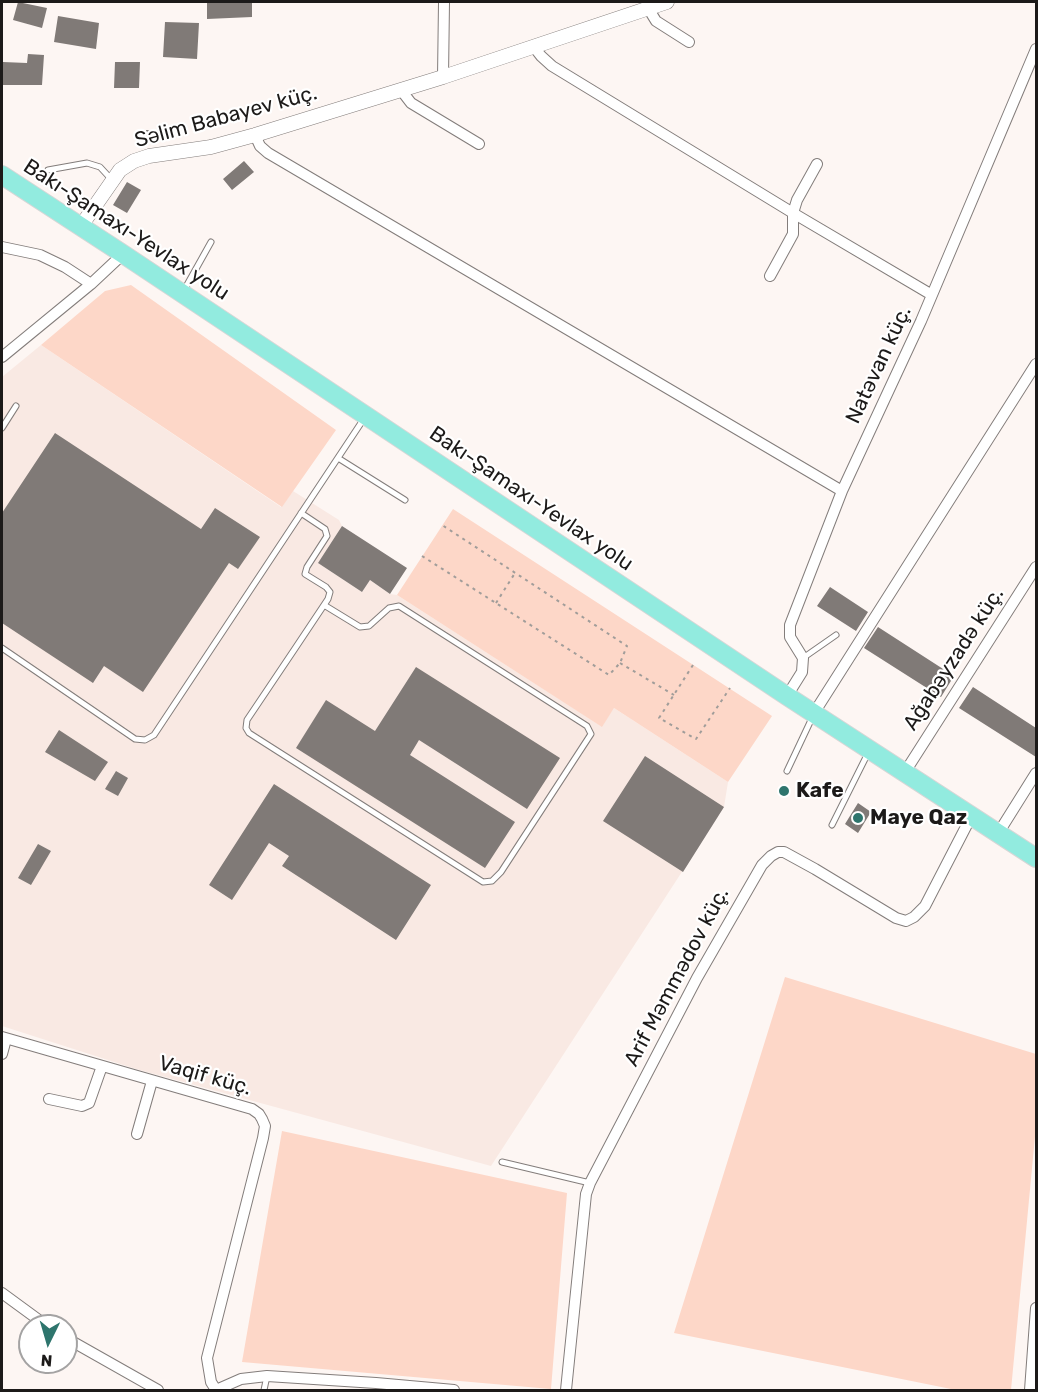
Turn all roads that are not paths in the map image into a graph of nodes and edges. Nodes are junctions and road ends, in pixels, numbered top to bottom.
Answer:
1 (444, 2) edge
2 (667, 2) edge
3 (648, 8) junction
4 (689, 42) dead end
5 (534, 47) junction
6 (1036, 49) edge
7 (443, 77) junction
8 (401, 90) junction
9 (255, 135) junction
10 (478, 144) dead end
11 (817, 164) dead end
12 (48, 170) dead end
13 (2, 175) edge
14 (113, 181) junction
15 (793, 213) junction
16 (81, 226) junction
17 (211, 242) dead end
18 (2, 247) edge
19 (123, 254) junction
20 (770, 276) dead end
21 (91, 284) junction
22 (183, 293) junction
23 (932, 295) junction
24 (2, 357) edge
25 (1036, 364) edge
26 (16, 406) dead end
27 (366, 416) junction
28 (2, 428) edge
29 (338, 458) junction
30 (842, 491) junction
31 (405, 500) dead end
32 (302, 513) junction
33 (1036, 567) edge
34 (324, 605) junction
35 (836, 636) dead end
36 (2, 648) edge
37 (803, 658) junction
38 (787, 696) junction
39 (814, 714) junction
40 (870, 749) junction
41 (787, 771) dead end
42 (905, 772) junction
43 (1036, 773) edge
44 (972, 815) junction
45 (832, 825) dead end
46 (999, 832) junction
47 (1036, 858) edge
48 (4, 1038) edge
49 (2, 1054) edge
50 (102, 1066) junction
51 (152, 1081) junction
52 (49, 1099) dead end
53 (137, 1134) dead end
54 (502, 1162) dead end
55 (590, 1183) junction
56 (2, 1293) edge
57 (1036, 1308) edge
58 (31, 1314) edge
59 (78, 1345) edge
60 (267, 1376) junction
61 (158, 1390) edge
62 (216, 1390) edge
63 (264, 1390) edge
64 (454, 1390) edge
65 (566, 1390) edge
66 (1030, 1390) edge

1 - 7 street
2 - 3 street, Səlim Babayev küç.
3 - 4 street
3 - 5 street, Səlim Babayev küç.
5 - 7 street, Səlim Babayev küç.
5 - 15 street
6 - 23 street, Natəvan küç.
7 - 8 street, Səlim Babayev küç.
8 - 9 street, Səlim Babayev küç.
8 - 10 street
9 - 14 street, Səlim Babayev küç.
9 - 30 street
11 - 15 street
12 - 14 lane
13 - 16 highway, Bakı-Şamaxı-Yevlax yolu
14 - 16 street, Səlim Babayev küç.
15 - 20 street
15 - 23 street
16 - 19 highway, Bakı-Şamaxı-Yevlax yolu
17 - 22 lane
18 - 21 street
19 - 21 street
19 - 22 highway, Bakı-Şamaxı-Yevlax yolu
21 - 24 street
22 - 27 highway, Bakı-Şamaxı-Yevlax yolu
23 - 30 street, Natəvan küç.
25 - 39 street
26 - 28 lane
27 - 29 lane
27 - 38 highway, Bakı-Şamaxı-Yevlax yolu
29 - 31 lane
29 - 32 lane
30 - 37 street, Natəvan küç.
32 - 34 lane
32 - 36 lane
33 - 42 street, Ağabəyzadə küç.
34 - 34 lane
35 - 37 lane
37 - 38 street
38 - 39 highway, Bakı-Şamaxı-Yevlax yolu
39 - 40 highway, Bakı-Şamaxı-Yevlax yolu
39 - 41 lane
40 - 42 highway, Bakı-Şamaxı-Yevlax yolu
40 - 45 lane
42 - 44 highway, Bakı-Şamaxı-Yevlax yolu
43 - 46 street
44 - 46 highway, Bakı-Şamaxı-Yevlax yolu
44 - 55 street, Arif Məmmədov küç.
46 - 47 highway, Bakı-Şamaxı-Yevlax yolu
48 - 49 street
48 - 50 street, Vaqif küç.
50 - 51 street, Vaqif küç.
50 - 52 street
51 - 53 street
51 - 62 street, Vaqif küç.
54 - 55 lane
55 - 65 street, Arif Məmmədov küç.
56 - 58 street
57 - 66 street
59 - 61 street
60 - 62 street
60 - 63 lane
60 - 64 street

